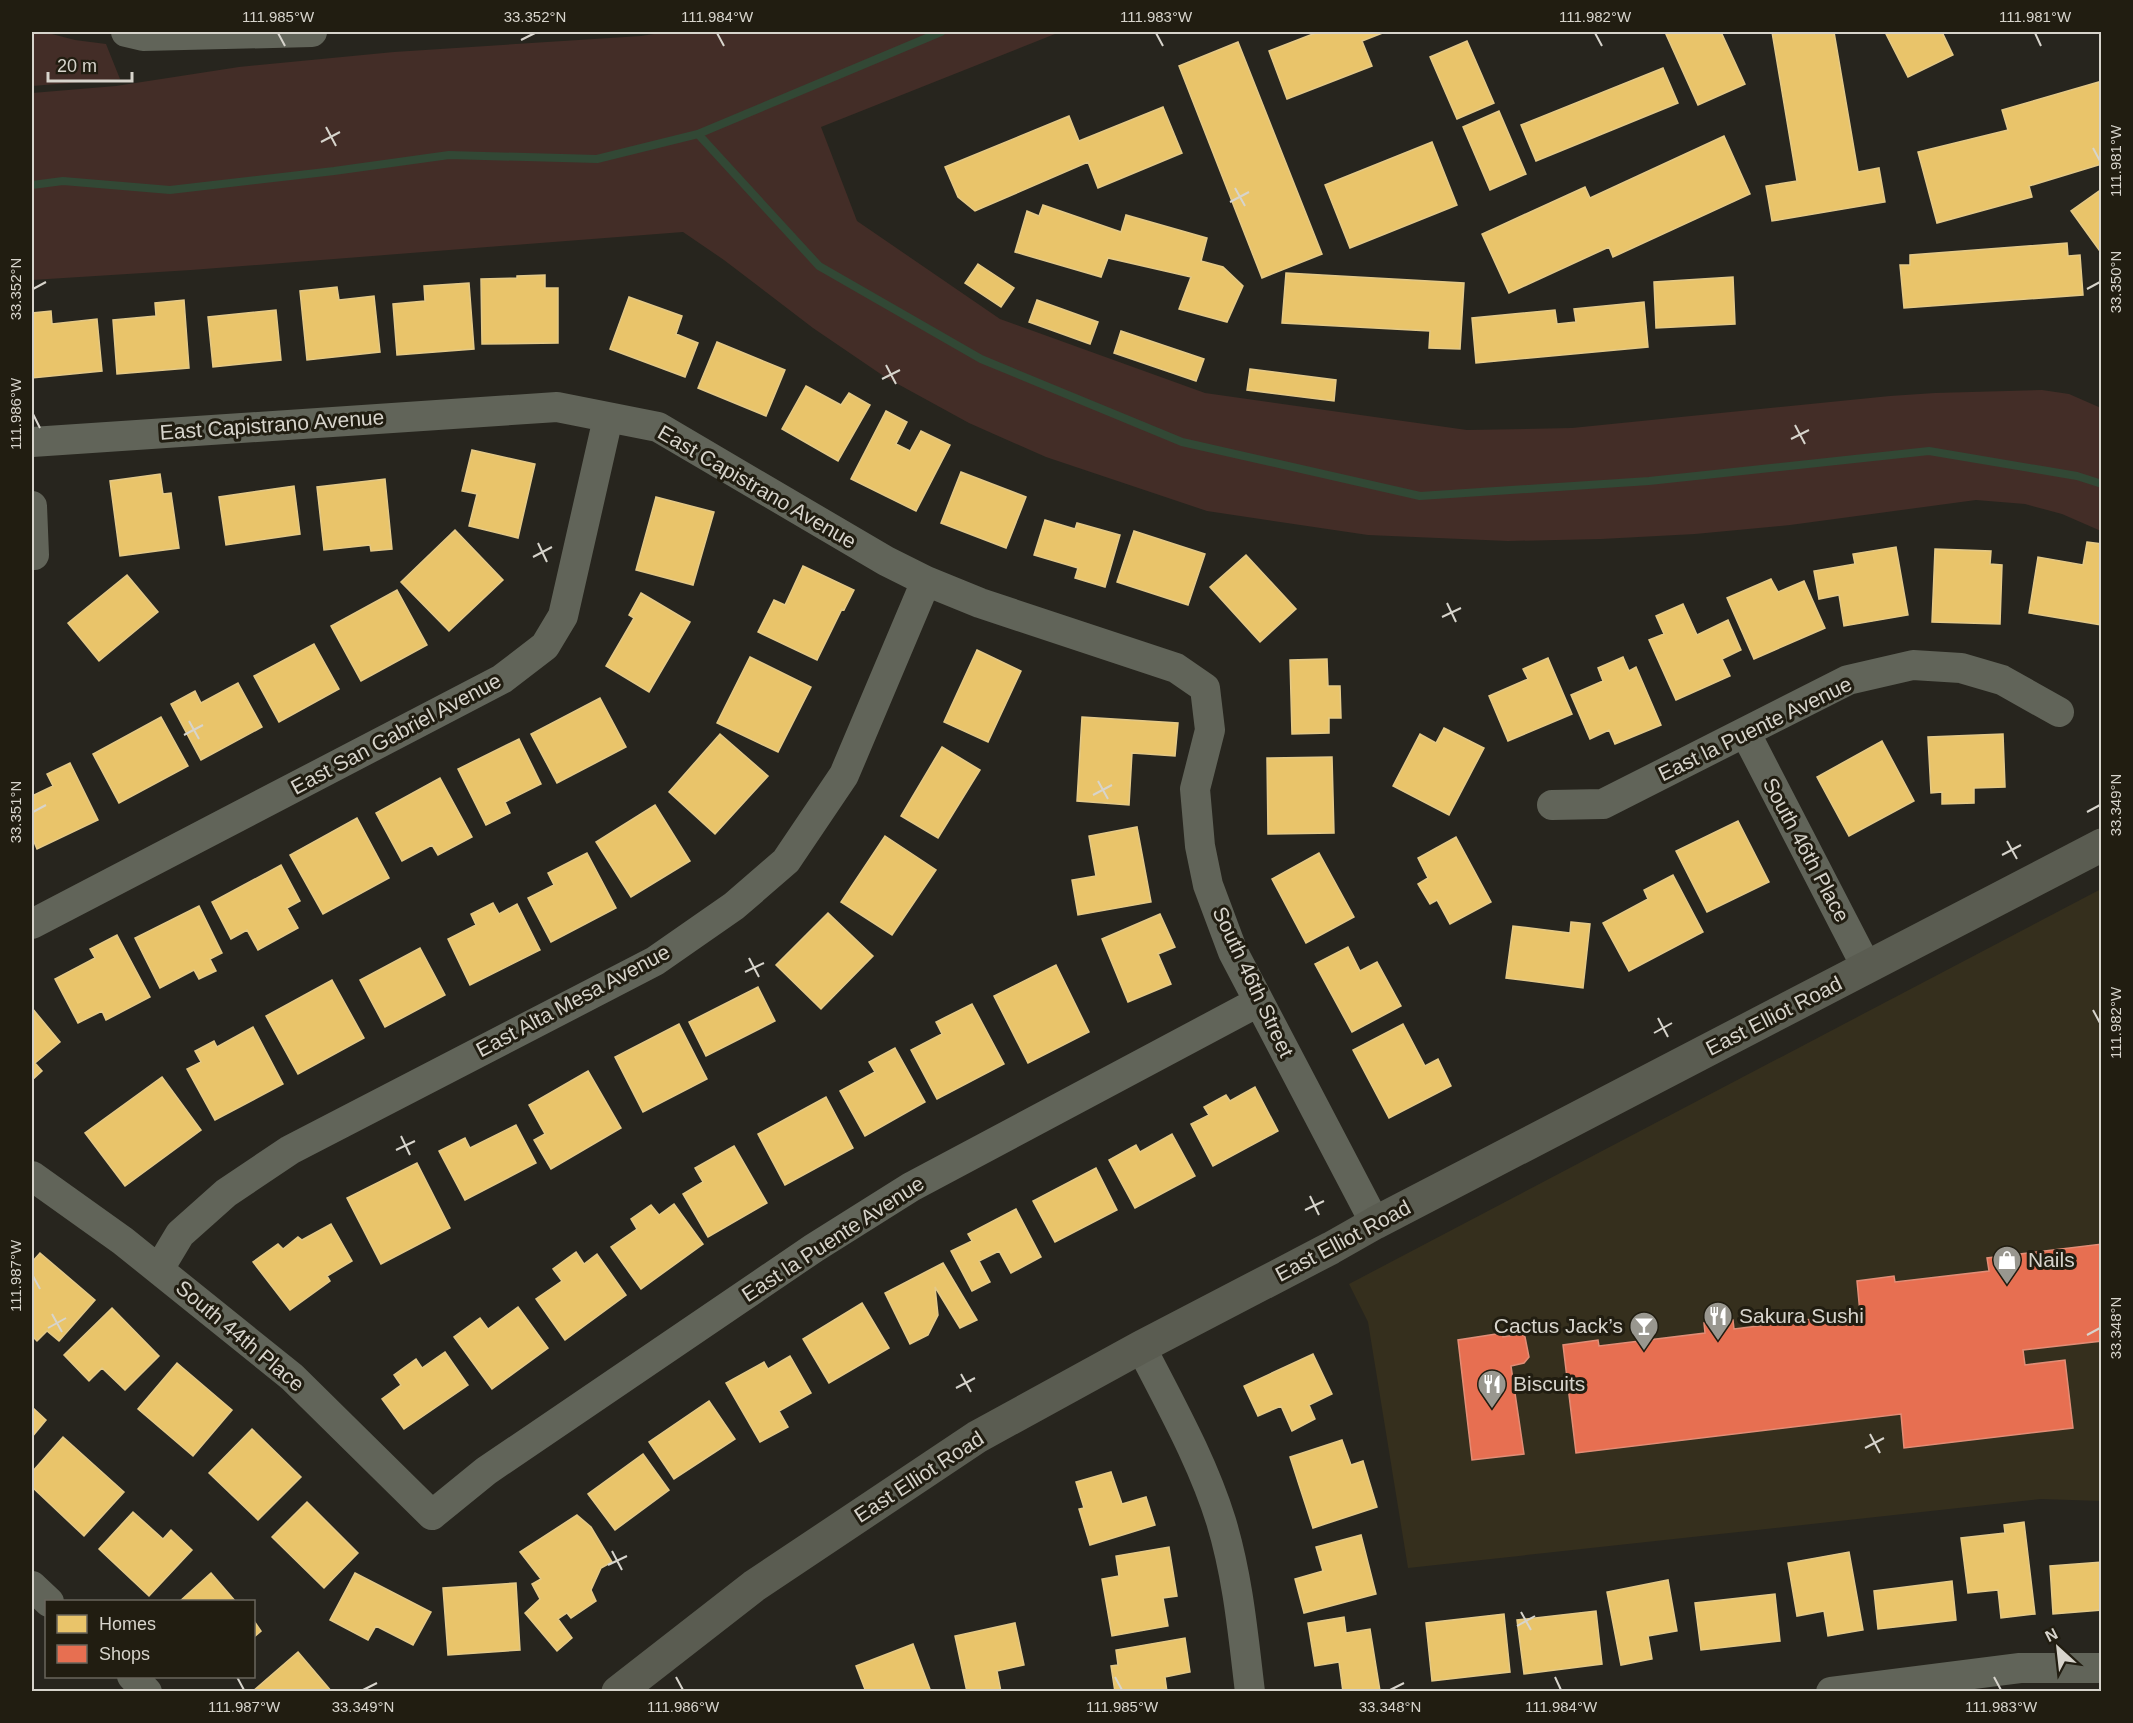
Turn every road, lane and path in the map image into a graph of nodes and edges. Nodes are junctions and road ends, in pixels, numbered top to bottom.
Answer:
1 (126, 32) edge
2 (312, 32) edge
3 (608, 418) junction
4 (32, 442) edge
5 (32, 506) edge
6 (34, 555) dead end
7 (926, 581) junction
8 (1205, 688) joint
9 (2059, 712) dead end
10 (1744, 732) junction
11 (1552, 805) dead end
12 (2102, 845) edge
13 (32, 924) edge
14 (1867, 968) junction
15 (1258, 1002) junction
16 (32, 1176) edge
17 (1375, 1223) junction
18 (159, 1269) junction
19 (1141, 1347) junction
20 (432, 1515) joint
21 (32, 1587) edge
22 (47, 1600) edge
23 (2102, 1668) edge
24 (133, 1678) edge
25 (147, 1692) edge
26 (618, 1692) edge
27 (1250, 1692) edge
28 (1831, 1692) edge

1 - 2 street
3 - 4 street, East Capistrano Avenue
3 - 7 street, East Capistrano Avenue
3 - 13 street, East San Gabriel Avenue
5 - 6 street
7 - 8 street, East Capistrano Avenue
7 - 18 street, East Alta Mesa Avenue
8 - 15 street, South 46th Street
9 - 10 street, East la Puente Avenue
10 - 11 street, East la Puente Avenue
10 - 14 street, South 46th Place
12 - 14 main road, East Elliot Road
14 - 17 main road, East Elliot Road
15 - 17 street, South 46th Street
15 - 20 street, East la Puente Avenue
16 - 18 street, South 44th Place
17 - 19 main road, East Elliot Road
18 - 20 street, South 44th Place
19 - 26 main road, East Elliot Road
19 - 27 street
21 - 22 street
23 - 28 street
24 - 25 street

